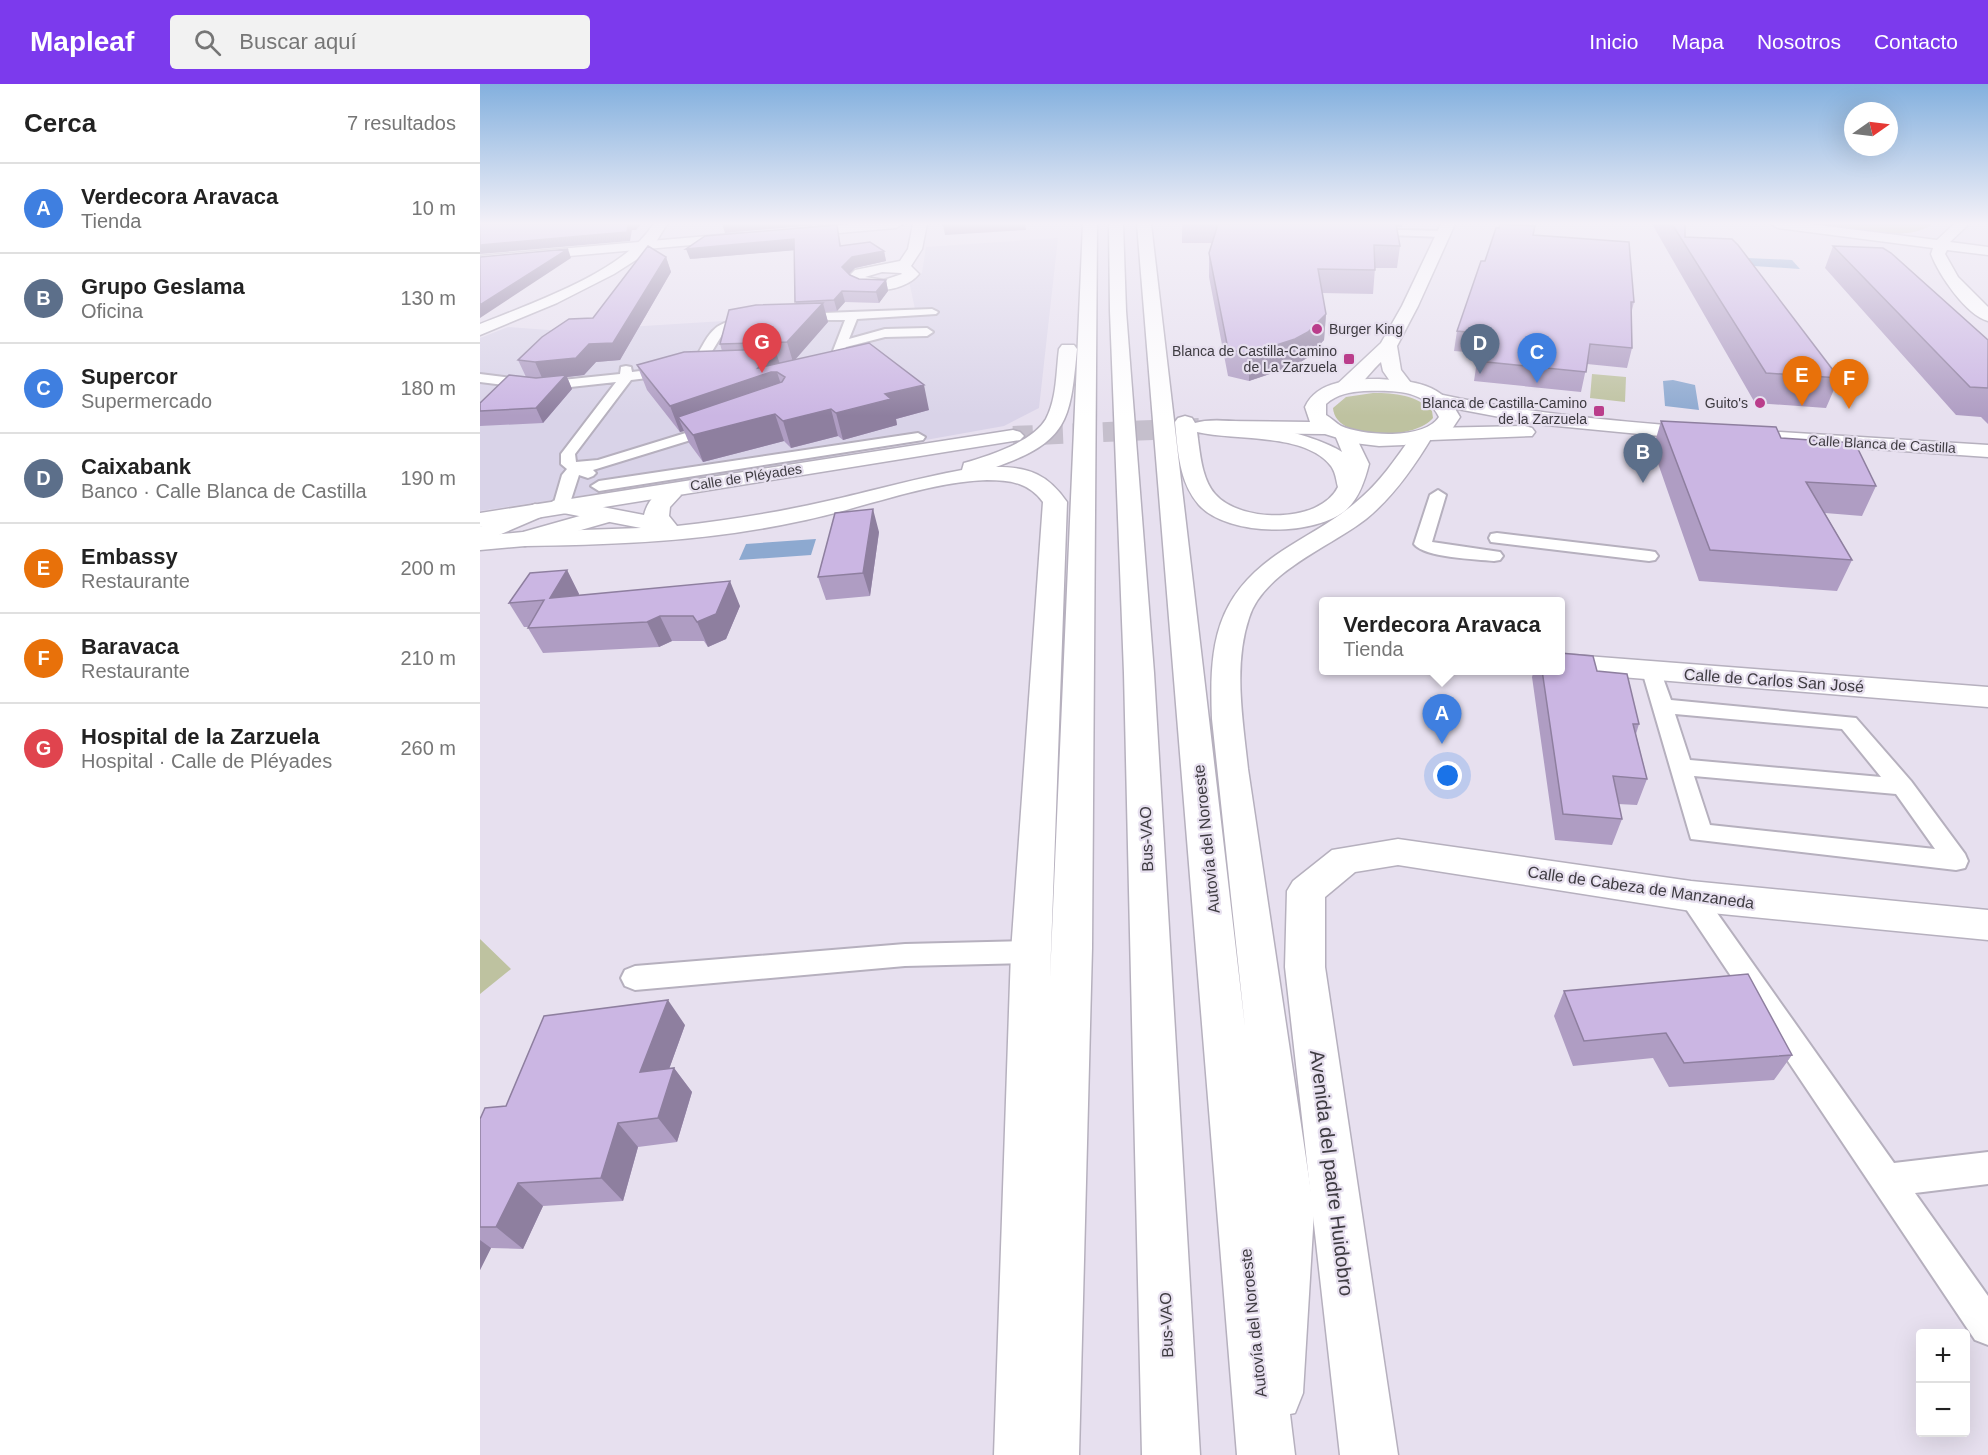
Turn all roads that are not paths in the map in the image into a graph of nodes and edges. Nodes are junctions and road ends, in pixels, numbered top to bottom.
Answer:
1 (573, 288) edge
2 (1074, 288) edge
3 (1087, 288) edge
4 (1117, 288) edge
5 (1151, 288) edge
6 (1161, 288) edge
7 (1418, 288) edge
8 (1961, 288) edge
9 (932, 312) dead end
10 (852, 316) junction
11 (1988, 316) edge
12 (480, 330) edge
13 (927, 332) dead end
14 (842, 342) junction
15 (1388, 346) junction
16 (803, 367) edge
17 (626, 372) junction
18 (480, 378) edge
19 (1404, 387) junction
20 (1343, 388) junction
21 (1320, 399) junction
22 (1438, 400) junction
23 (729, 423) edge
24 (1203, 427) junction
25 (1632, 429) junction
26 (1338, 431) junction
27 (1726, 435) edge
28 (1013, 436) tunnel mouth
29 (1426, 436) junction
30 (918, 437) dead end
31 (1762, 437) edge
32 (1988, 451) edge
33 (577, 468) junction
34 (741, 477) junction
35 (1349, 486) junction
36 (901, 489) junction
37 (669, 495) junction
38 (1438, 495) dead end
39 (600, 501) junction
40 (561, 506) junction
41 (535, 511) junction
42 (480, 520) edge
43 (665, 525) junction
44 (743, 525) junction
45 (515, 533) junction
46 (480, 536) edge
47 (1497, 538) dead end
48 (480, 543) edge
49 (1494, 556) dead end
50 (1649, 556) dead end
51 (1565, 663) edge
52 (1652, 671) junction
53 (1988, 697) edge
54 (1662, 706) junction
55 (1680, 767) junction
56 (1903, 788) junction
57 (1306, 891) joint
58 (1691, 897) junction
59 (1988, 925) edge
60 (1031, 952) junction
61 (636, 978) dead end
62 (1988, 1168) edge
63 (1886, 1180) junction
64 (1988, 1327) edge
65 (1023, 1455) edge
66 (1050, 1455) edge
67 (1171, 1455) edge
68 (1266, 1455) edge
69 (1270, 1455) edge
70 (1369, 1455) edge

1 - 12 main road
2 - 36 main road
3 - 66 main road
4 - 67 main road, Bus-VAO
5 - 68 main road, Autovía del Noroeste
6 - 35 main road
7 - 15 main road
8 - 11 main road
9 - 10 lane
10 - 14 lane
10 - 17 lane
13 - 14 lane
14 - 16 lane
15 - 19 main road
15 - 20 main road
17 - 18 lane
17 - 33 lane
19 - 20 main road
19 - 22 main road
20 - 21 main road
21 - 24 main road
21 - 26 main road
22 - 25 main road
22 - 29 main road
23 - 33 lane
24 - 26 main road
24 - 35 main road
25 - 27 main road
25 - 29 main road
26 - 29 main road
26 - 35 main road
28 - 34 main road, Calle de Pléyades
29 - 69 main road
30 - 39 lane
31 - 32 main road, Calle Blanca de Castilla
33 - 39 lane
33 - 40 lane
34 - 37 main road
34 - 39 main road, Calle de Pléyades
36 - 44 main road
36 - 60 main road
37 - 39 main road
37 - 43 main road
38 - 49 lane
39 - 40 main road
39 - 43 main road
39 - 45 main road
40 - 41 main road
41 - 42 main road
41 - 45 main road
43 - 44 main road
44 - 45 main road
45 - 46 main road
45 - 48 main road
47 - 50 lane
51 - 52 main road, Calle de Carlos San José
52 - 53 main road, Calle de Carlos San José
52 - 54 lane
54 - 55 lane
54 - 56 lane
55 - 56 lane
55 - 56 lane
57 - 58 main road, Calle de Cabeza de Manzaneda
57 - 70 main road, Avenida del padre Huidobro
58 - 59 main road, Calle de Cabeza de Manzaneda
58 - 63 lane
60 - 61 lane
60 - 65 main road
62 - 63 lane
63 - 64 lane

